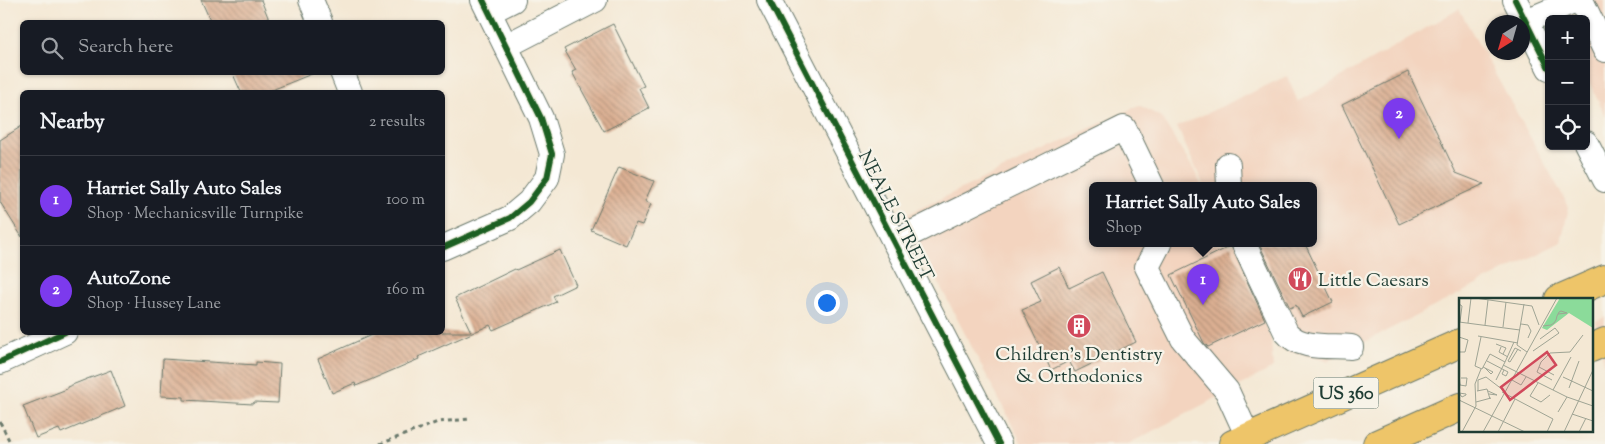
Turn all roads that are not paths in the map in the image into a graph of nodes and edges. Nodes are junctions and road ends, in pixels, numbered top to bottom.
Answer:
1 (311, 0) edge
2 (513, 0) edge
3 (595, 0) edge
4 (769, 0) edge
5 (1515, 0) edge
6 (1576, 0) edge
7 (1581, 0) edge
8 (486, 6) edge
9 (1522, 15) edge
10 (319, 20) edge
11 (1530, 20) edge
12 (1530, 30) edge
13 (506, 46) junction
14 (1605, 50) edge
15 (1545, 60) edge
16 (343, 75) edge
17 (349, 90) edge
18 (1595, 150) edge
19 (1605, 180) edge
20 (1150, 182) edge
21 (894, 242) junction
22 (445, 247) edge
23 (1158, 247) edge
24 (1245, 247) edge
25 (1605, 279) edge
26 (1561, 298) edge
27 (58, 335) edge
28 (1605, 342) edge
29 (1459, 343) edge
30 (1352, 346) dead end
31 (1592, 348) edge
32 (0, 362) edge
33 (1459, 407) edge
34 (1241, 441) edge
35 (999, 444) edge
36 (1377, 444) edge

1 - 10 street
2 - 8 street
3 - 13 street
4 - 21 street, NEALE STREET
5 - 9 street
6 - 11 street
7 - 14 street
8 - 13 street
12 - 15 street
13 - 22 street
16 - 17 street
18 - 19 street
20 - 21 street
21 - 35 street, NEALE STREET
23 - 34 street
24 - 30 street
25 - 26 highway
27 - 32 street
28 - 31 highway
29 - 34 highway, US 360
33 - 36 highway

